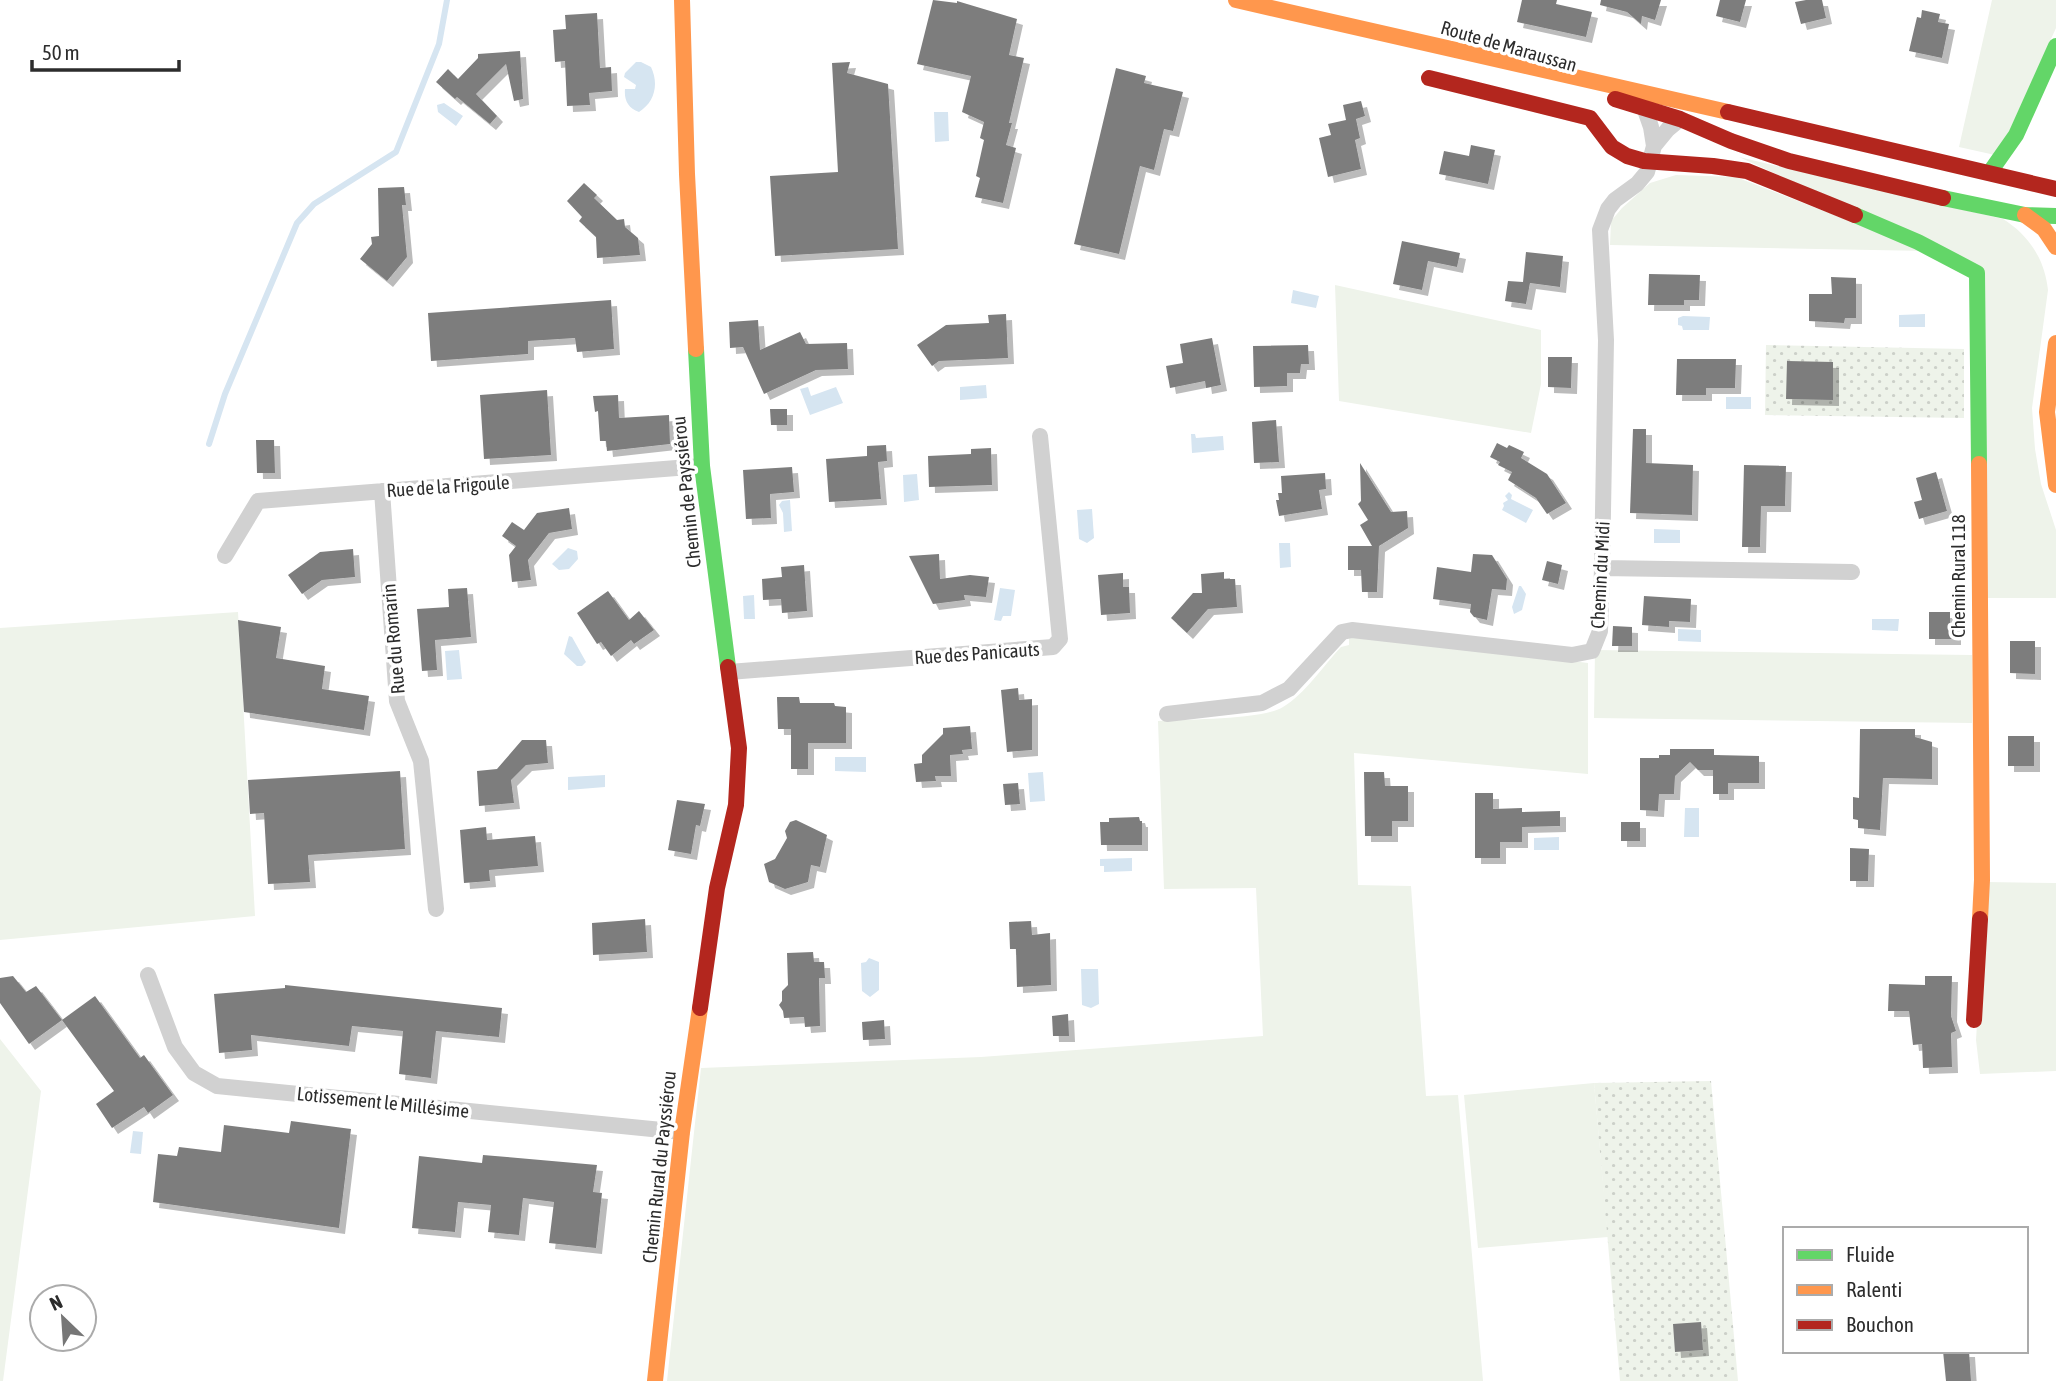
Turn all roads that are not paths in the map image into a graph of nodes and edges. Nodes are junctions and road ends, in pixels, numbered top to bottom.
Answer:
1 (690, 0) edge
2 (1236, 0) edge
3 (683, 8) edge
4 (1418, 42) junction
5 (2056, 46) edge
6 (1429, 78) dead end
7 (1644, 107) junction
8 (1680, 119) junction
9 (1654, 146) junction
10 (1651, 163) junction
11 (1990, 172) junction
12 (2056, 190) edge
13 (2025, 215) junction
14 (2056, 216) edge
15 (2056, 247) edge
16 (2056, 343) edge
17 (1040, 436) dead end
18 (702, 466) junction
19 (2056, 485) edge
20 (382, 491) junction
21 (225, 556) dead end
22 (1602, 568) junction
23 (1852, 572) dead end
24 (729, 672) junction
25 (1167, 714) dead end
26 (436, 909) dead end
27 (707, 958) joint
28 (148, 975) dead end
29 (1974, 1020) dead end
30 (682, 1132) junction
31 (655, 1381) edge

1 - 3 main road, Chemin de Payssiérou
2 - 4 main road
3 - 18 main road, Chemin de Payssiérou
4 - 7 main road, Route de Maraussan
4 - 11 main road, Route de Maraussan
5 - 11 main road
6 - 10 main road
7 - 8 main road, Route de Maraussan
7 - 9 street
8 - 9 street
8 - 13 main road, Route de Maraussan
9 - 10 street, Chemin du Midi
10 - 22 street, Chemin du Midi
10 - 29 main road, Chemin Rural 118
11 - 12 main road, Route de Maraussan
13 - 14 main road, Route de Maraussan
13 - 15 main road
16 - 19 main road
17 - 24 street, Rue des Panicauts
18 - 20 street, Rue de la Frigoule
18 - 24 main road, Chemin de Payssiérou
20 - 21 street, Rue de la Frigoule
20 - 26 street, Rue du Romarin
22 - 23 street
22 - 25 street, Chemin du Midi
24 - 27 main road, Chemin de Payssiérou
27 - 30 main road, Chemin Rural du Payssiérou
28 - 30 street, Lotissement le Millésime
30 - 31 main road, Chemin Rural du Payssiérou

